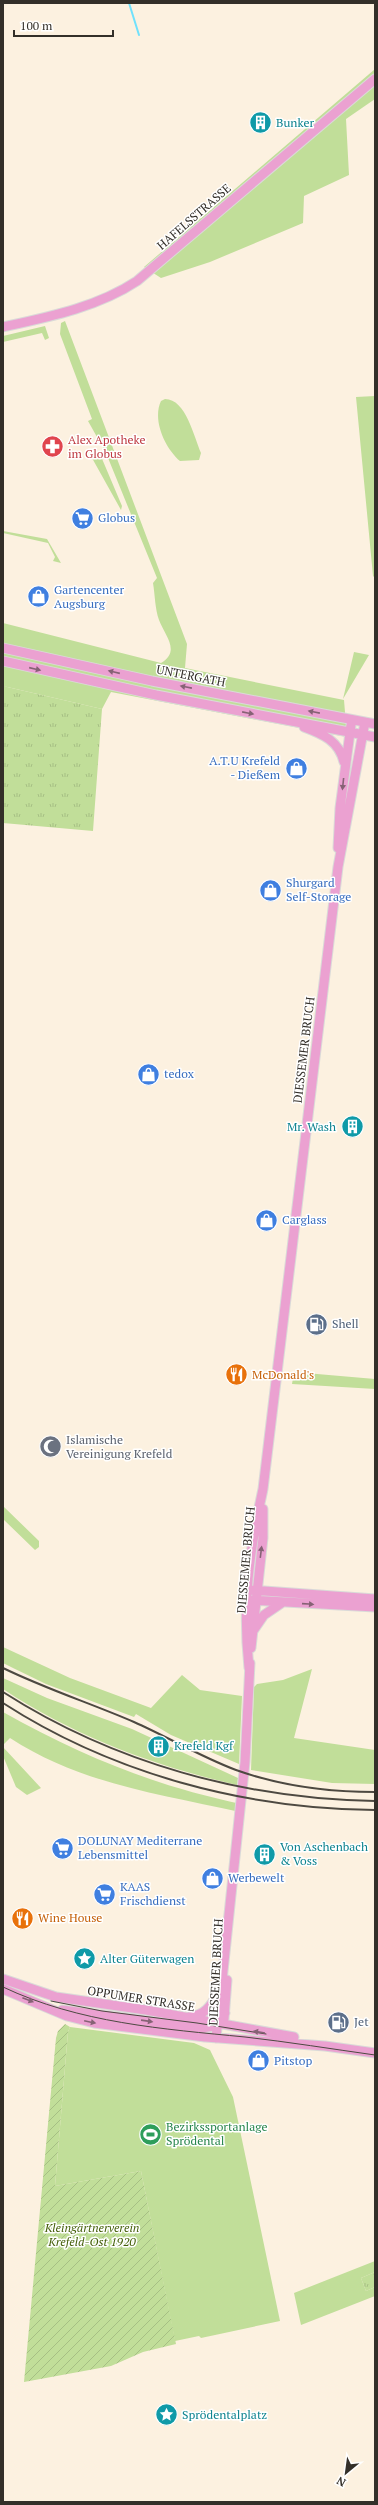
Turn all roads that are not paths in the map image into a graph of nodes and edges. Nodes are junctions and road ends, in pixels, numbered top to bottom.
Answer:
1 (375, 79) edge
2 (3, 327) edge
3 (3, 648) edge
4 (3, 661) edge
5 (279, 719) junction
6 (352, 720) junction
7 (365, 722) junction
8 (375, 724) edge
9 (350, 731) junction
10 (362, 734) junction
11 (375, 737) edge
12 (345, 765) junction
13 (338, 867) junction
14 (251, 1590) junction
15 (375, 1598) edge
16 (250, 1600) junction
17 (283, 1602) junction
18 (375, 1608) edge
19 (253, 1633) junction
20 (249, 1668) junction
21 (230, 1908) junction
22 (3, 1979) edge
23 (220, 1989) junction
24 (3, 1990) edge
25 (53, 2010) junction
26 (185, 2018) junction
27 (220, 2025) junction
28 (221, 2038) junction
29 (325, 2046) junction
30 (375, 2053) edge

1 - 2 main road, HAFELSSTRASSE
6 -> 3 main road, UNTERGATH
4 -> 5 main road
5 - 9 main road
5 - 12 main road
6 - 7 main road, UNTERGATH
6 - 9 main road, DIESSEMER BRUCH
7 - 8 main road, UNTERGATH
7 - 10 main road, DIESSEMER BRUCH
9 - 10 main road
9 - 12 main road, DIESSEMER BRUCH
10 - 11 main road
10 - 13 main road, DIESSEMER BRUCH
12 -> 13 main road, DIESSEMER BRUCH
13 - 14 main road, DIESSEMER BRUCH
14 - 15 main road
14 - 16 main road, DIESSEMER BRUCH
16 - 17 main road
16 - 19 main road, DIESSEMER BRUCH
16 - 20 main road, DIESSEMER BRUCH
17 -> 18 main road
17 - 19 main road
19 - 20 main road, DIESSEMER BRUCH
20 - 21 main road, DIESSEMER BRUCH
21 - 23 main road, DIESSEMER BRUCH
21 - 27 main road, DIESSEMER BRUCH
22 - 26 main road, OPPUMER STRASSE
23 - 26 main road
23 - 27 main road, DIESSEMER BRUCH
24 -> 25 main road
25 -> 27 main road
25 -> 28 main road, OPPUMER STRASSE
26 - 27 main road, OPPUMER STRASSE
27 - 28 main road, DIESSEMER BRUCH
29 -> 27 main road, OPPUMER STRASSE
28 - 29 main road, OPPUMER STRASSE
29 - 30 main road, OPPUMER STRASSE

